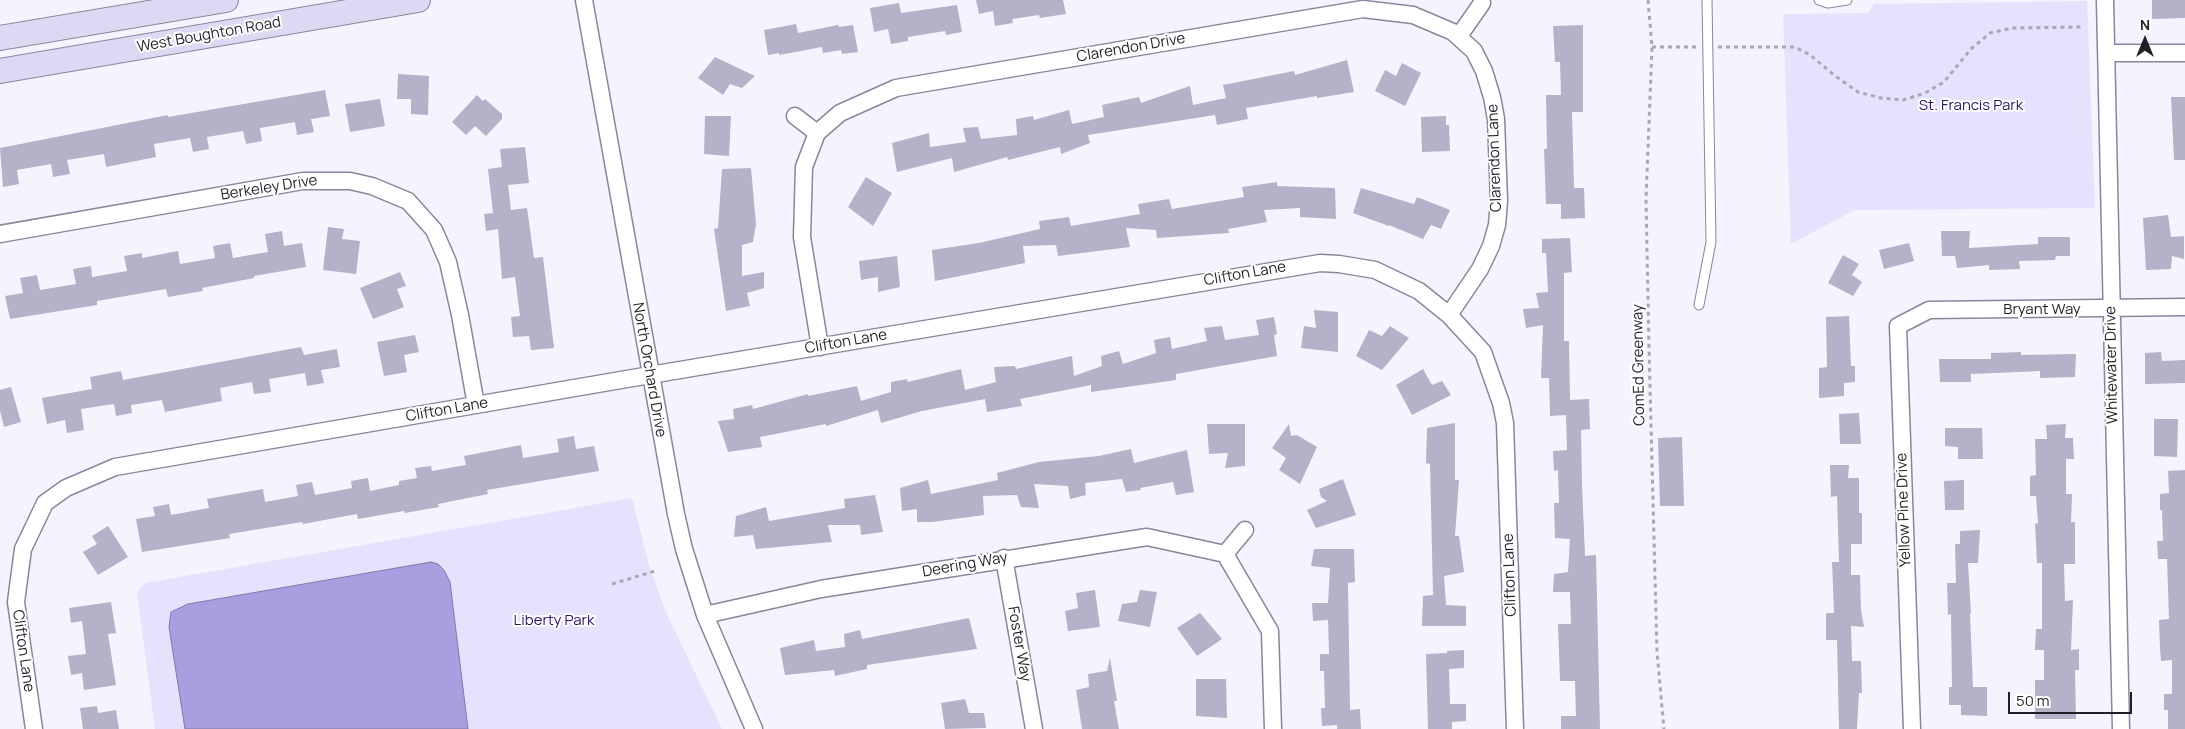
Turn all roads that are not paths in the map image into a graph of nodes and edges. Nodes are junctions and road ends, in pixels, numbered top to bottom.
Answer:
1 (226, 0) edge
2 (418, 0) edge
3 (584, 0) edge
4 (1707, 0) edge
5 (1819, 0) edge
6 (1847, 0) edge
7 (2105, 0) edge
8 (1482, 3) dead end
9 (1456, 34) junction
10 (0, 38) edge
11 (2107, 53) junction
12 (2185, 53) edge
13 (0, 70) edge
14 (795, 116) dead end
15 (817, 133) junction
16 (0, 234) edge
17 (1699, 306) dead end
18 (2185, 308) edge
19 (2111, 309) junction
20 (1929, 310) joint
21 (1449, 315) junction
22 (820, 347) junction
23 (650, 375) junction
24 (476, 405) junction
25 (1245, 530) dead end
26 (1225, 554) junction
27 (1004, 558) junction
28 (706, 615) junction
29 (34, 729) edge
30 (754, 729) edge
31 (1034, 729) edge
32 (1273, 729) edge
33 (1515, 729) edge
34 (1912, 729) edge
35 (2121, 729) edge

1 - 10 main road
2 - 13 main road, West Boughton Road
3 - 23 street, North Orchard Drive
4 - 17 lane
5 - 6 lane
7 - 11 street, Whitewater Drive
8 - 9 street
9 - 15 street, Clarendon Drive
9 - 21 street, Clarendon Lane
11 - 12 street
11 - 19 street, Whitewater Drive
14 - 15 street
15 - 22 street, Clarendon Drive
16 - 24 street, Berkeley Drive
18 - 19 street, Bryant Way
19 - 20 street, Bryant Way
19 - 35 street, Whitewater Drive
20 - 34 street, Yellow Pine Drive
21 - 22 street, Clifton Lane
21 - 33 street, Clifton Lane
22 - 23 street, Clifton Lane
23 - 24 street, Clifton Lane
23 - 28 street, North Orchard Drive
24 - 29 street, Clifton Lane
25 - 26 street
26 - 27 street, Deering Way
26 - 32 street
27 - 28 street, Deering Way
27 - 31 street, Foster Way
28 - 30 street, North Orchard Drive

